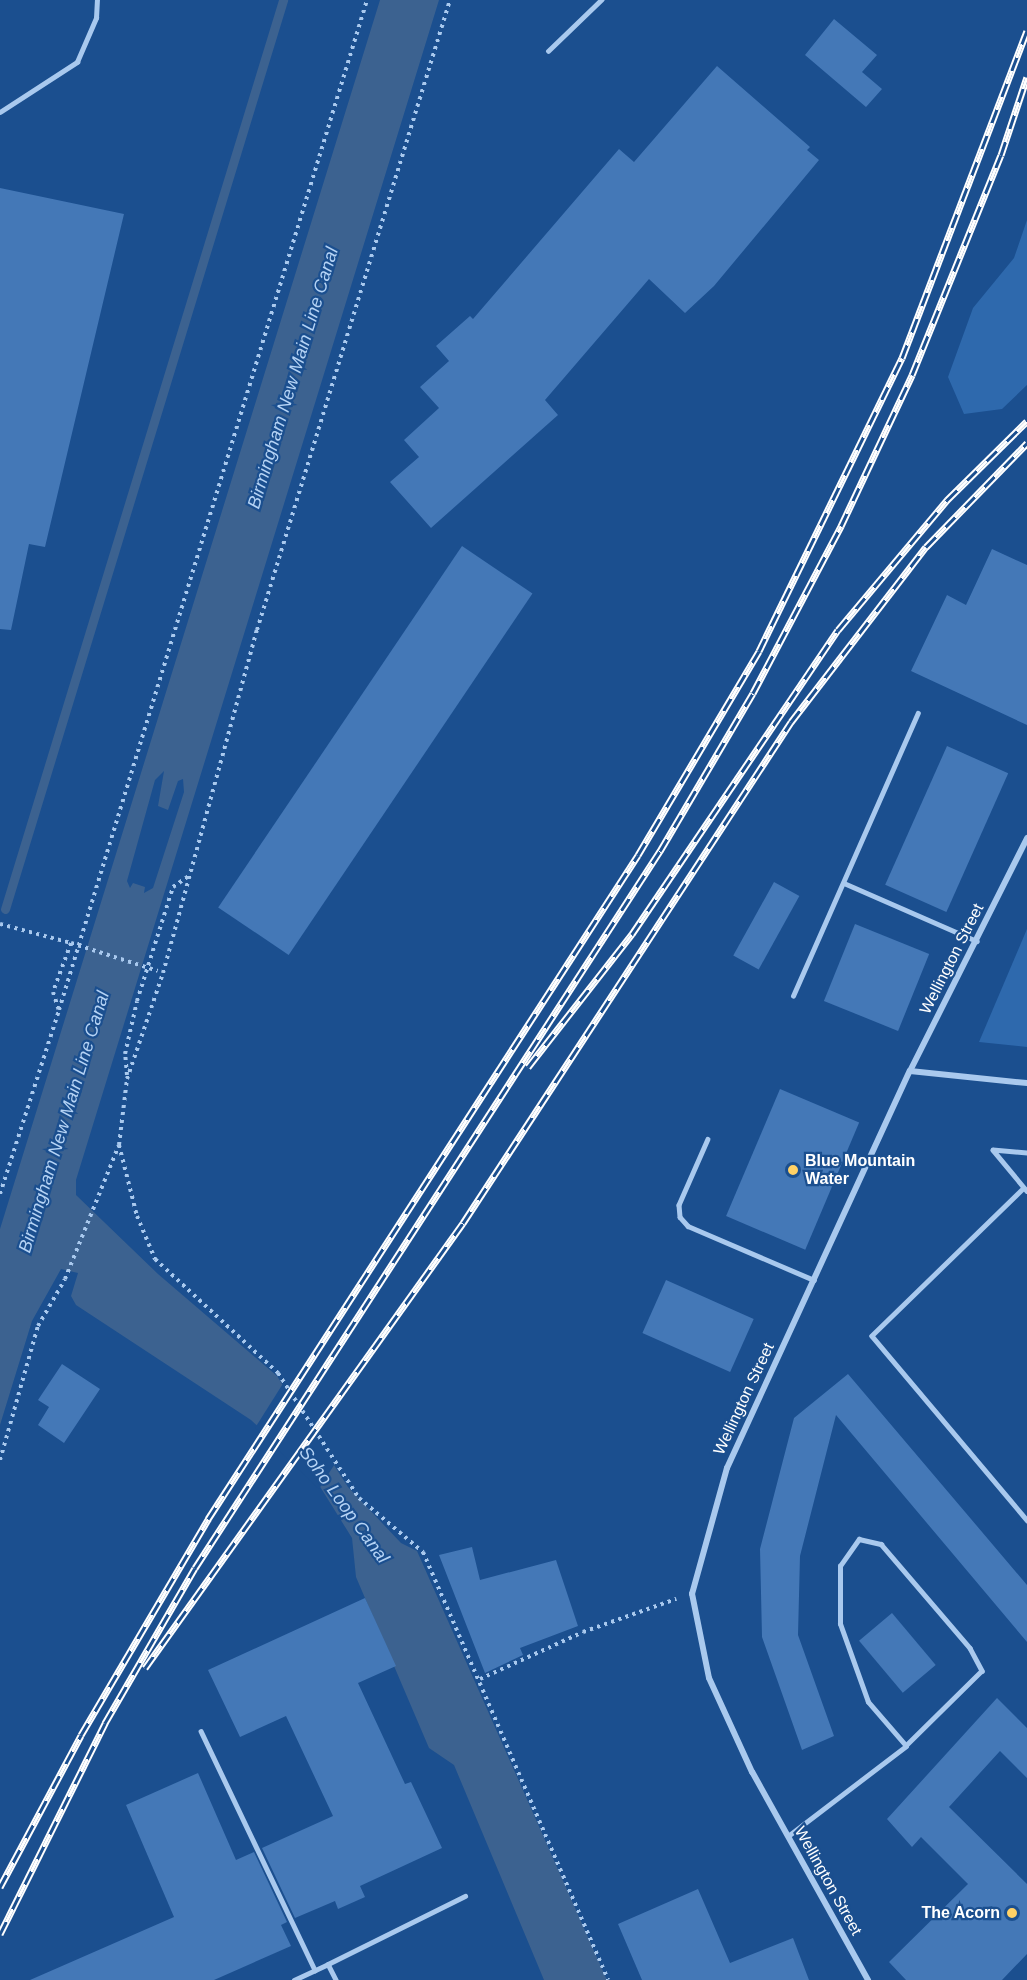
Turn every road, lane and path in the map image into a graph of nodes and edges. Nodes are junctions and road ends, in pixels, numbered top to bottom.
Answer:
1 (97, 0) edge
2 (367, 0) edge
3 (450, 0) edge
4 (601, 0) edge
5 (548, 51) dead end
6 (0, 112) edge
7 (918, 713) dead end
8 (1027, 838) edge
9 (190, 876) junction
10 (844, 883) junction
11 (0, 924) edge
12 (977, 941) junction
13 (71, 943) junction
14 (161, 972) junction
15 (793, 996) dead end
16 (59, 1010) junction
17 (910, 1071) junction
18 (127, 1078) junction
19 (1027, 1083) edge
20 (708, 1139) dead end
21 (119, 1145) junction
22 (1027, 1153) edge
23 (1026, 1189) edge
24 (0, 1194) edge
25 (814, 1280) junction
26 (0, 1460) edge
27 (1027, 1520) edge
28 (692, 1594) junction
29 (480, 1679) junction
30 (201, 1731) dead end
31 (906, 1746) junction
32 (788, 1836) junction
33 (465, 1896) dead end
34 (328, 1964) junction
35 (315, 1970) junction
36 (294, 1980) edge
37 (336, 1980) edge
38 (608, 1980) edge
39 (868, 1980) edge

1 - 6 lane
2 - 16 path
3 - 9 path
4 - 5 lane
7 - 10 lane
8 - 12 street, Wellington Street
9 - 14 path
9 - 18 path
10 - 12 lane
10 - 15 lane
11 - 13 path
12 - 17 street, Wellington Street
13 - 14 path, bridge
13 - 16 path
14 - 18 path
16 - 24 path
17 - 19 street
17 - 25 street, Wellington Street
18 - 21 path
20 - 25 lane
21 - 26 path
21 - 29 path
22 - 23 lane
23 - 27 lane
25 - 28 street, Wellington Street
28 - 29 path
28 - 32 street, Wellington Street
29 - 38 path
30 - 35 lane
31 - 31 lane
31 - 32 lane
32 - 39 street, Wellington Street
33 - 34 lane
34 - 35 lane
34 - 37 lane
35 - 36 lane

